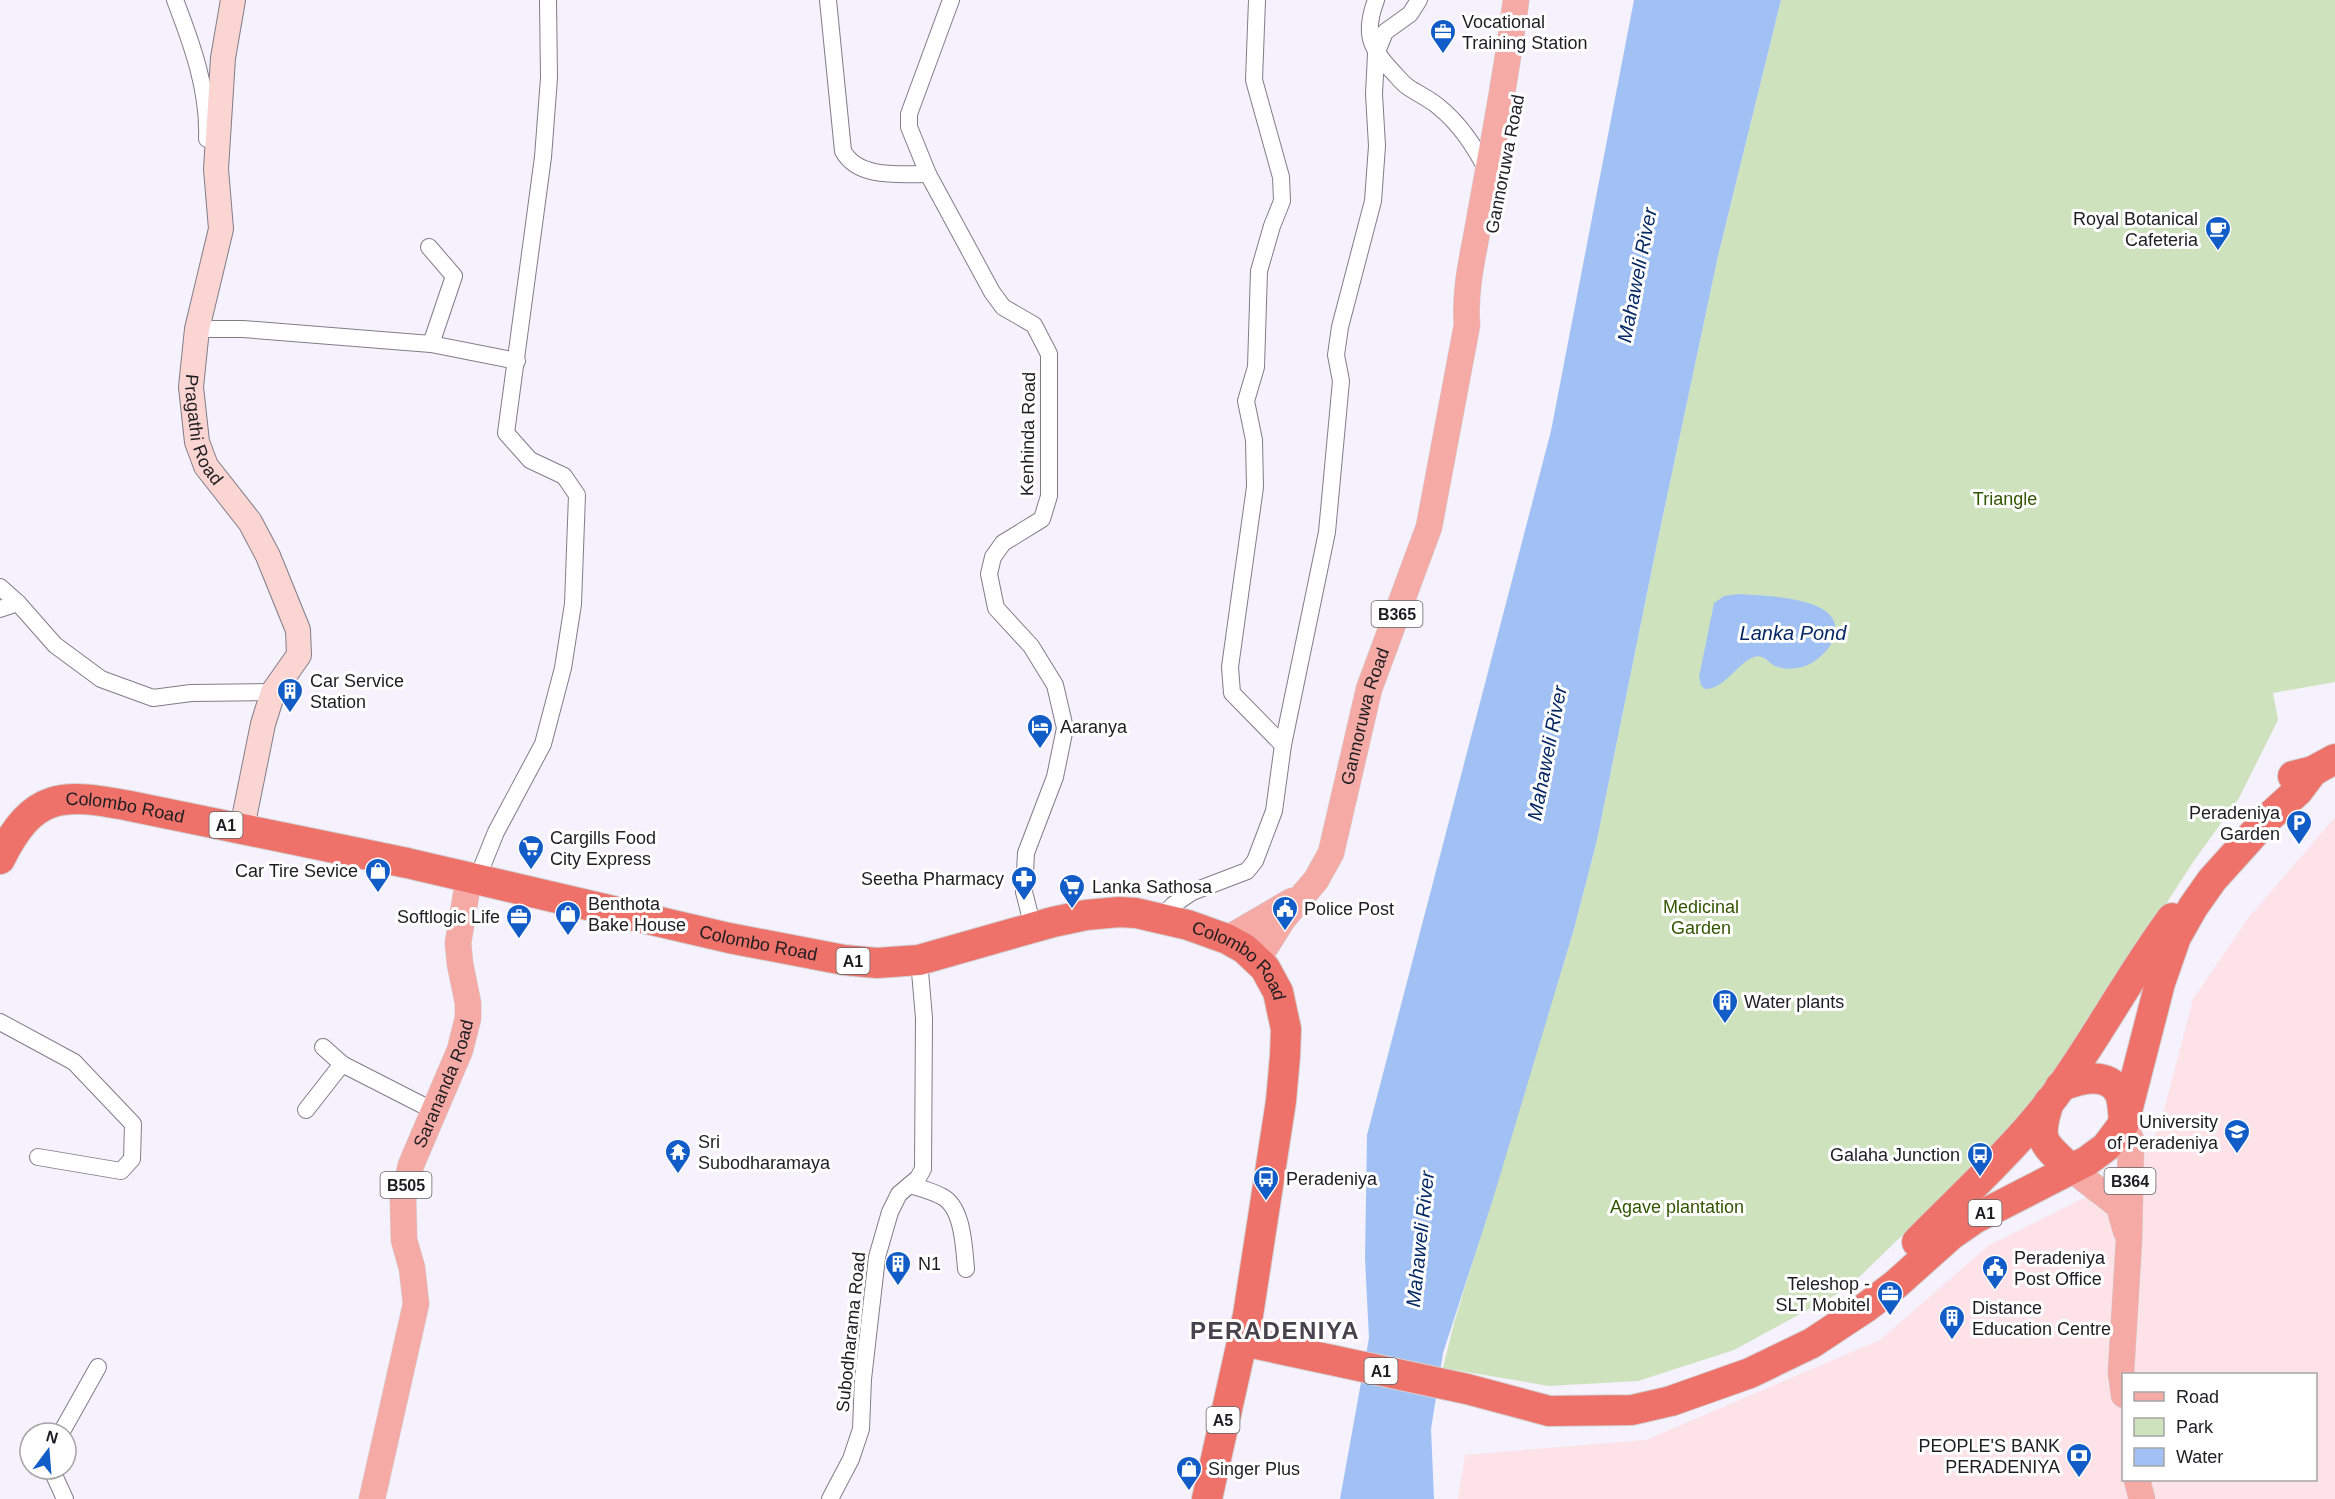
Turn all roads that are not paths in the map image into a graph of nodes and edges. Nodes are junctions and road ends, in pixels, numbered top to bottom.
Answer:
1 (175, 0) edge
2 (233, 0) edge
3 (548, 0) edge
4 (828, 0) edge
5 (951, 0) edge
6 (1257, 0) edge
7 (1376, 0) edge
8 (1419, 0) edge
9 (1516, 0) edge
10 (1533, 0) edge
11 (1376, 54) junction
12 (928, 174) junction
13 (1488, 174) junction
14 (218, 241) junction
15 (429, 247) dead end
16 (1467, 325) junction
17 (197, 329) junction
18 (431, 344) junction
19 (517, 361) junction
20 (0, 587) edge
21 (18, 603) junction
22 (0, 609) edge
23 (273, 692) junction
24 (1283, 745) junction
25 (2324, 765) edge
26 (242, 828) junction
27 (0, 859) edge
28 (473, 878) junction
29 (1303, 894) junction
30 (1161, 918) junction
31 (1033, 927) junction
32 (1227, 939) junction
33 (1258, 959) junction
34 (919, 960) junction
35 (0, 1022) edge
36 (323, 1047) dead end
37 (342, 1064) junction
38 (2055, 1094) junction
39 (306, 1110) dead end
40 (434, 1111) junction
41 (2124, 1123) junction
42 (38, 1157) dead end
43 (2070, 1168) junction
44 (910, 1185) junction
45 (2129, 1240) junction
46 (966, 1269) dead end
47 (1242, 1341) junction
48 (98, 1367) dead end
49 (2122, 1380) edge
50 (1467, 1389) junction
51 (68, 1421) edge
52 (57, 1481) edge
53 (2138, 1481) edge
54 (65, 1499) edge
55 (372, 1499) edge
56 (830, 1499) edge
57 (1207, 1499) edge
58 (2142, 1499) edge

1 - 14 street
2 - 14 street, Pragathi Road
3 - 19 street
4 - 12 street
5 - 12 street
6 - 24 street
7 - 11 street
8 - 11 street
9 - 13 main road, Gannoruwa Road / B365
10 - 16 main road, Gannoruwa Road / B365
11 - 13 street
11 - 24 street
12 - 31 street, Kenhinda Road
13 - 16 main road, Gannoruwa Road / B365
14 - 17 street, Pragathi Road
15 - 18 street
16 - 29 main road, Gannoruwa Road / B365
17 - 18 street
17 - 23 street, Pragathi Road
18 - 19 street
19 - 28 street
20 - 21 street
21 - 22 street
21 - 23 street
23 - 26 street, Pragathi Road
24 - 30 street
25 - 38 highway, A1
25 - 41 highway, A1
26 - 27 highway, Colombo Road / A1
26 - 28 highway, Colombo Road / A1
28 - 34 highway, Colombo Road / A1
28 - 40 main road, Sarananda Road / B505
29 - 32 main road, Gannoruwa Road / B365
29 - 33 main road, Gannoruwa Road / B365
30 - 31 highway, Colombo Road / A1
30 - 32 highway, Colombo Road / A1
31 - 34 highway, Colombo Road / A1
32 - 33 highway, Colombo Road / A1
33 - 47 highway, Colombo Road / A1
34 - 44 street, Subodharama Road
35 - 42 street
36 - 37 street
37 - 39 street
37 - 40 street
38 - 41 highway
38 - 43 highway
38 - 50 highway, A1
40 - 55 main road, Sarananda Road / B505
41 - 43 highway, A1
41 - 45 main road, B364
43 - 45 main road, B364
43 - 50 highway, A1
44 - 46 street
44 - 56 street, Subodharama Road
45 - 49 main road, B364
47 - 50 highway, A1
47 - 57 highway, A5
48 - 51 street
52 - 54 street
53 - 58 main road

